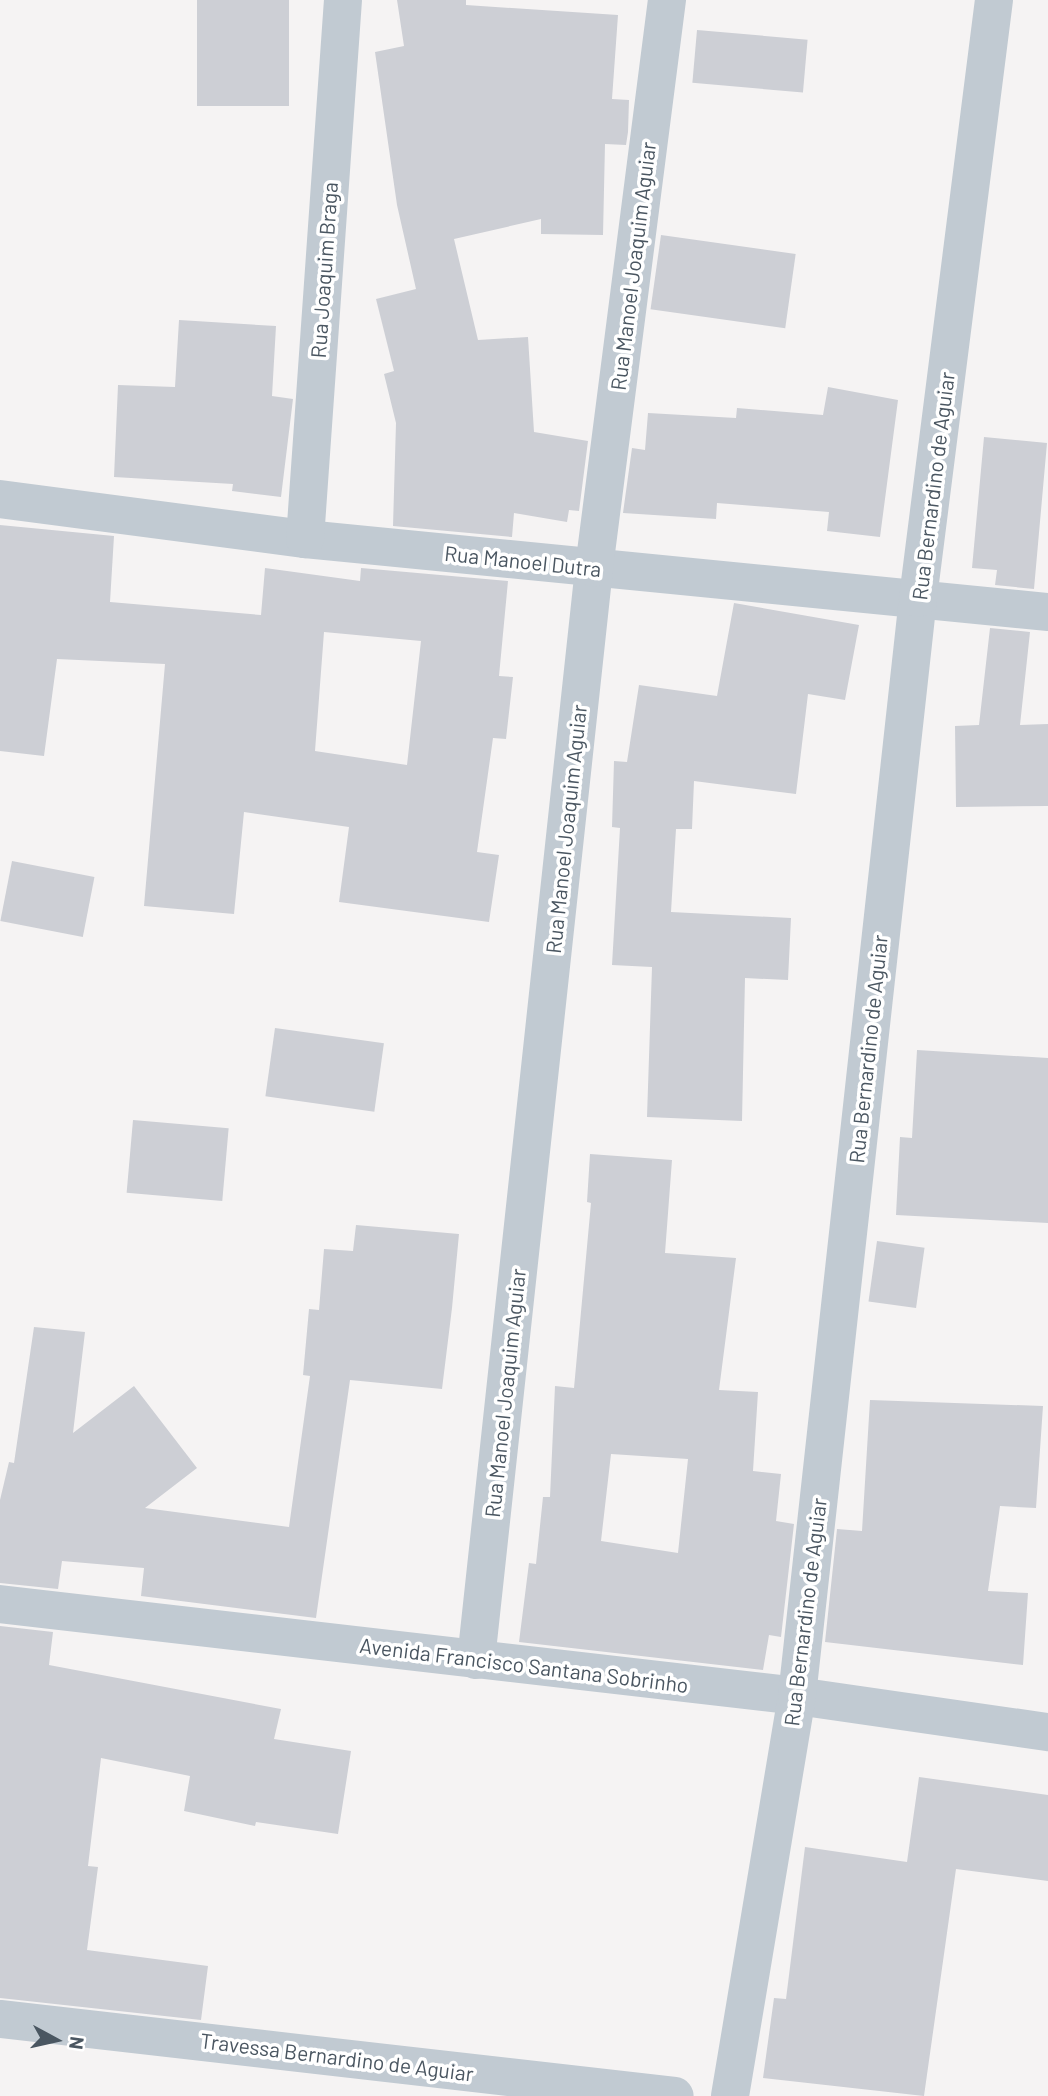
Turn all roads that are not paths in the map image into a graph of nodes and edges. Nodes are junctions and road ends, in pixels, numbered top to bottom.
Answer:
1 (343, 0) edge
2 (667, 0) edge
3 (994, 0) edge
4 (0, 499) edge
5 (305, 540) junction
6 (594, 568) junction
7 (918, 598) junction
8 (1048, 612) edge
9 (0, 1604) edge
10 (476, 1660) junction
11 (797, 1696) junction
12 (1048, 1731) edge
13 (0, 2018) edge
14 (675, 2096) edge
15 (730, 2096) edge

1 - 5 street, Rua Joaquim Braga
2 - 6 street, Rua Manoel Joaquim Aguiar
3 - 7 street, Rua Bernardino de Aguiar
4 - 5 street, Rua Manoel Dutra
5 - 6 street, Rua Manoel Dutra
6 - 7 street, Rua Manoel Dutra
6 - 10 street, Rua Manoel Joaquim Aguiar
7 - 8 street, Rua Manoel Dutra
7 - 11 street, Rua Bernardino de Aguiar
9 - 10 street, Avenida Francisco Santana Sobrinho
10 - 11 street, Avenida Francisco Santana Sobrinho
11 - 12 street, Avenida Francisco Santana Sobrinho
11 - 15 street, Rua Bernardino de Aguiar
13 - 14 street, Travessa Bernardino de Aguiar

